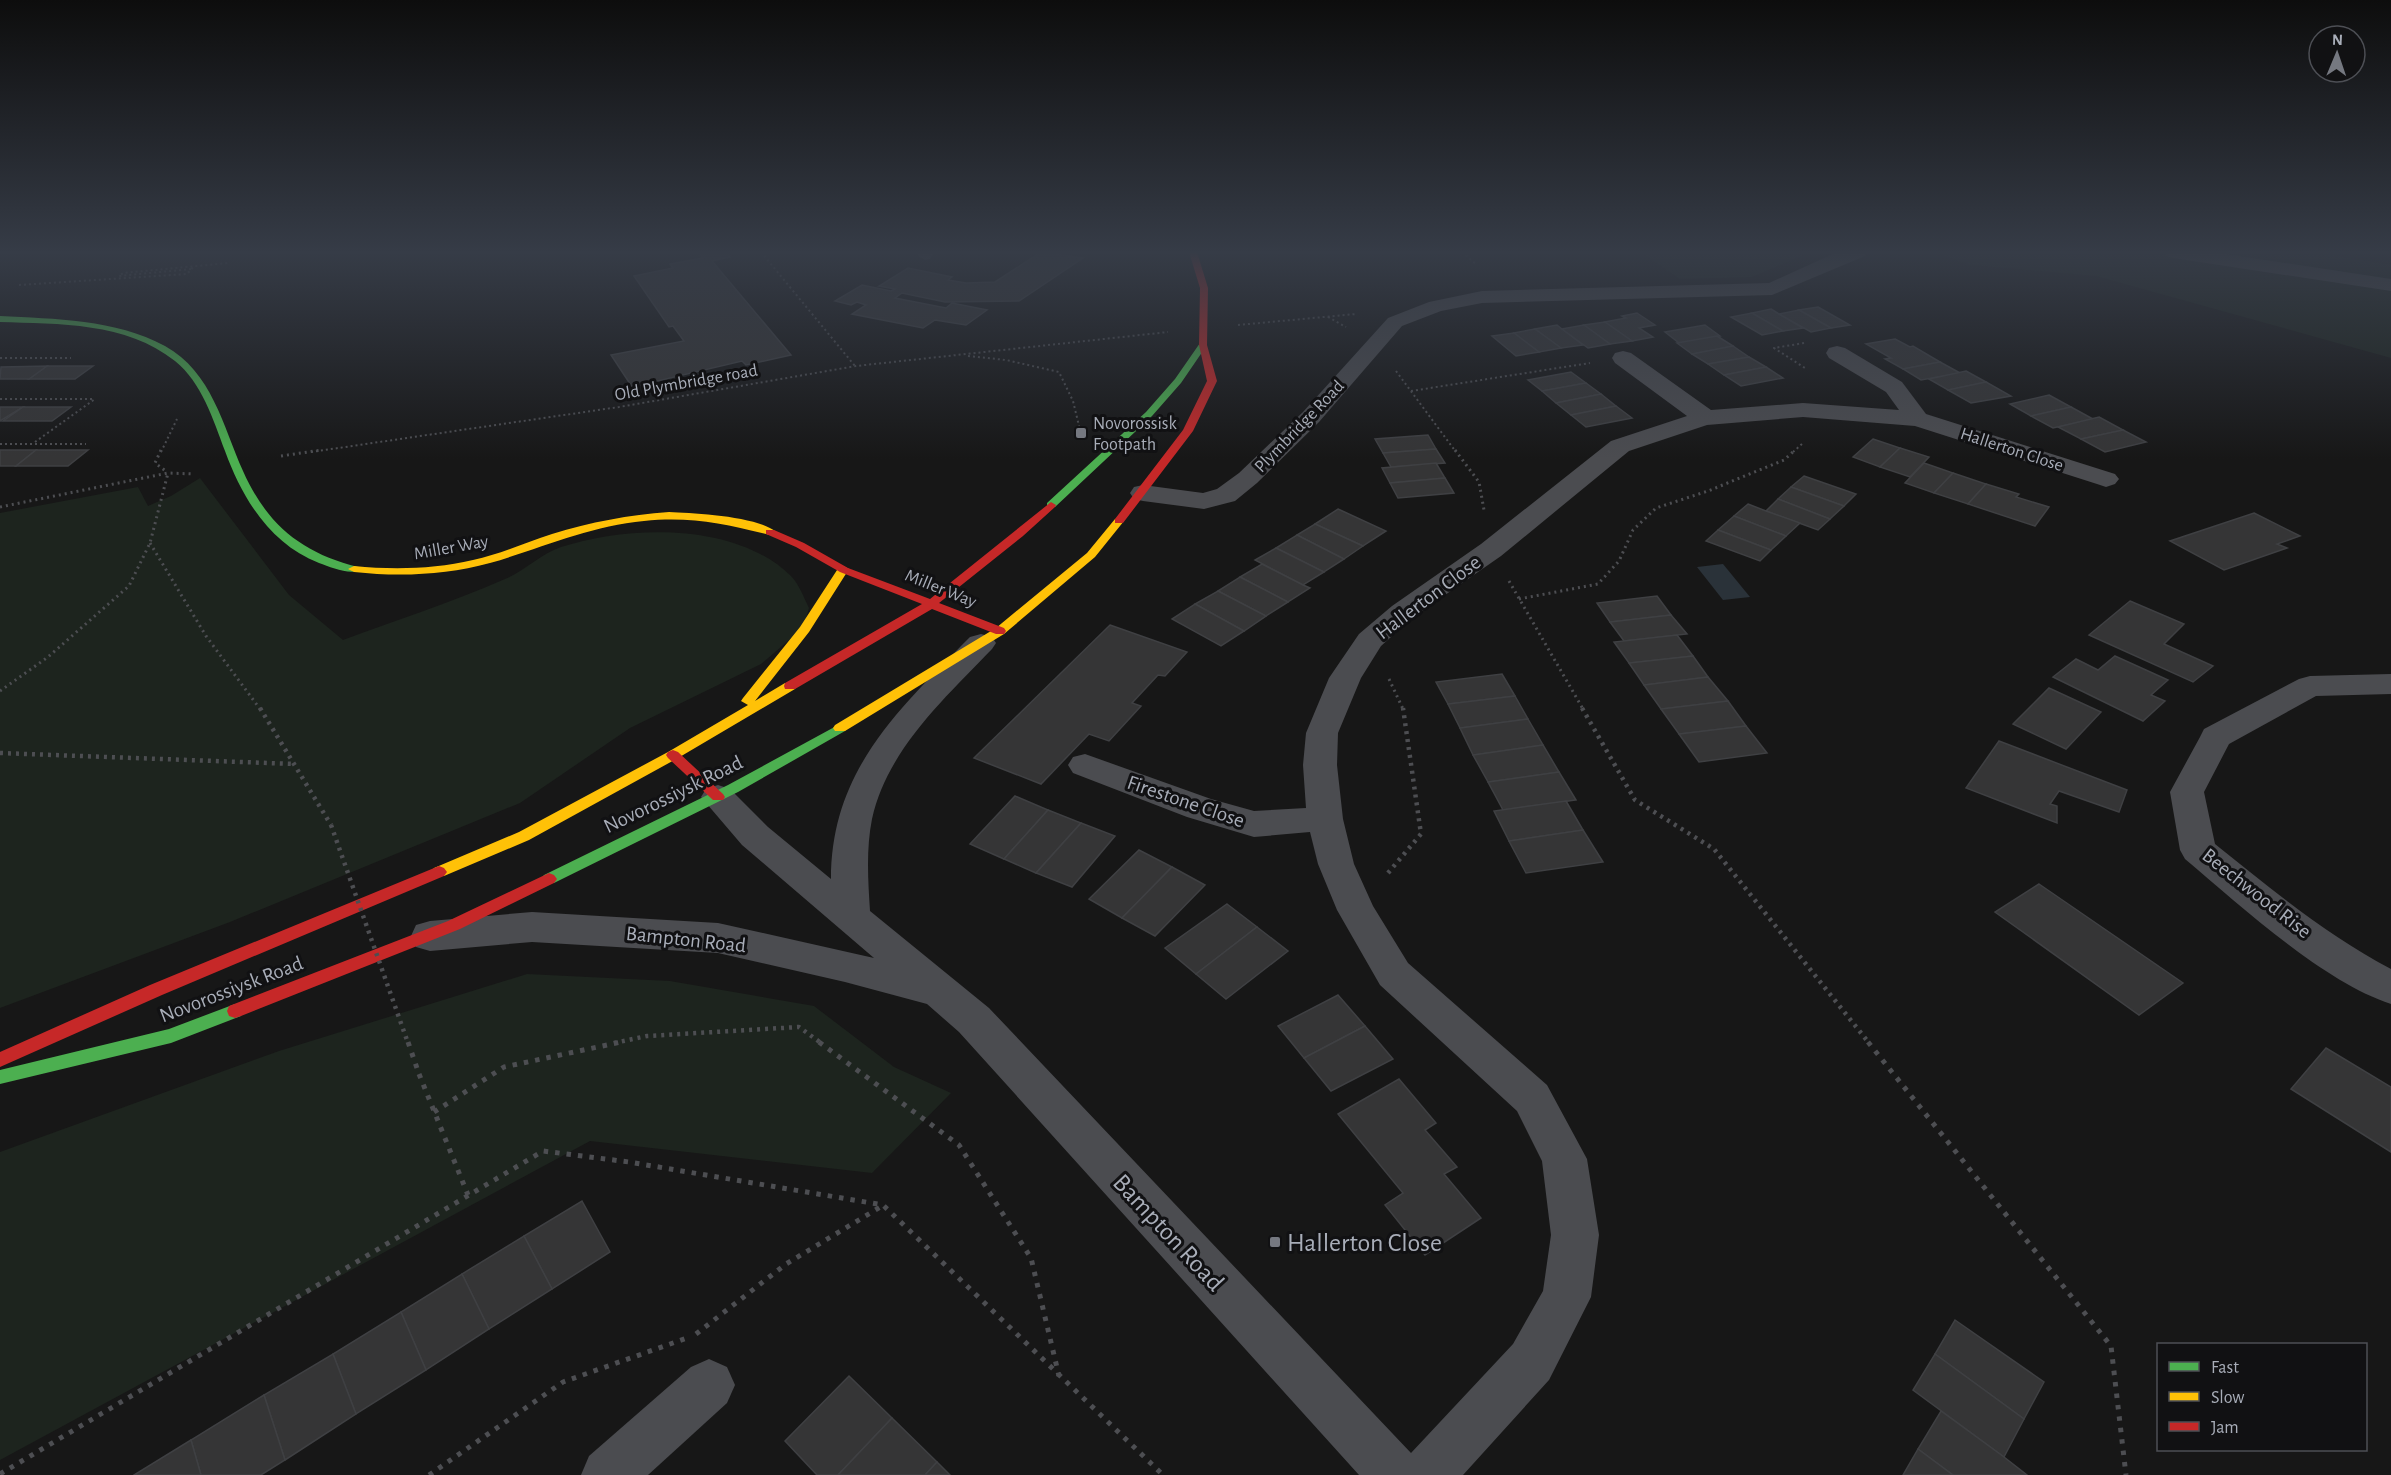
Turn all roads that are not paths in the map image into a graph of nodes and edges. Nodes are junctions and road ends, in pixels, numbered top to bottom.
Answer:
1 (18, 321) edge
2 (1203, 321) edge
3 (1398, 321) edge
4 (1203, 345) junction
5 (1837, 353) dead end
6 (1623, 358) road end
7 (1706, 418) junction
8 (1918, 419) junction
9 (2106, 479) dead end
10 (1143, 493) junction
11 (843, 569) junction
12 (932, 604) junction
13 (991, 637) junction
14 (2391, 684) edge
15 (734, 719) junction
16 (674, 755) junction
17 (1085, 765) dead end
18 (718, 797) junction
19 (1325, 819) junction
20 (851, 919) junction
21 (426, 936) junction
22 (2391, 988) edge
23 (940, 992) junction
24 (0, 1060) edge
25 (0, 1077) edge
26 (709, 1385) road end
27 (608, 1475) edge
28 (1395, 1475) edge
29 (1427, 1475) edge

1 - 11 main road, Miller Way
2 - 4 main road, Novorossiysk Road
3 - 10 street, Plymbridge Road
4 - 10 main road, Novorossiysk Road
4 - 12 main road, Novorossiysk Road
5 - 8 street
6 - 7 street
7 - 8 street, Hallerton Close
7 - 19 street, Hallerton Close
8 - 9 street, Hallerton Close
10 - 13 main road, Novorossiysk Road
11 - 12 main road, Miller Way
11 - 15 main road
12 - 13 main road, Miller Way
12 - 15 main road, Novorossiysk Road
13 - 18 main road, Novorossiysk Road
13 - 20 street
14 - 22 street, Beechwood Rise
15 - 16 main road, Novorossiysk Road
16 - 18 main road
16 - 24 main road, Novorossiysk Road
17 - 19 street, Firestone Close
18 - 20 street, Bampton Road
18 - 21 main road, Novorossiysk Road
19 - 29 street, Hallerton Close
20 - 23 street, Bampton Road
21 - 23 street, Bampton Road
21 - 25 main road, Novorossiysk Road
23 - 28 street, Bampton Road
26 - 27 street

